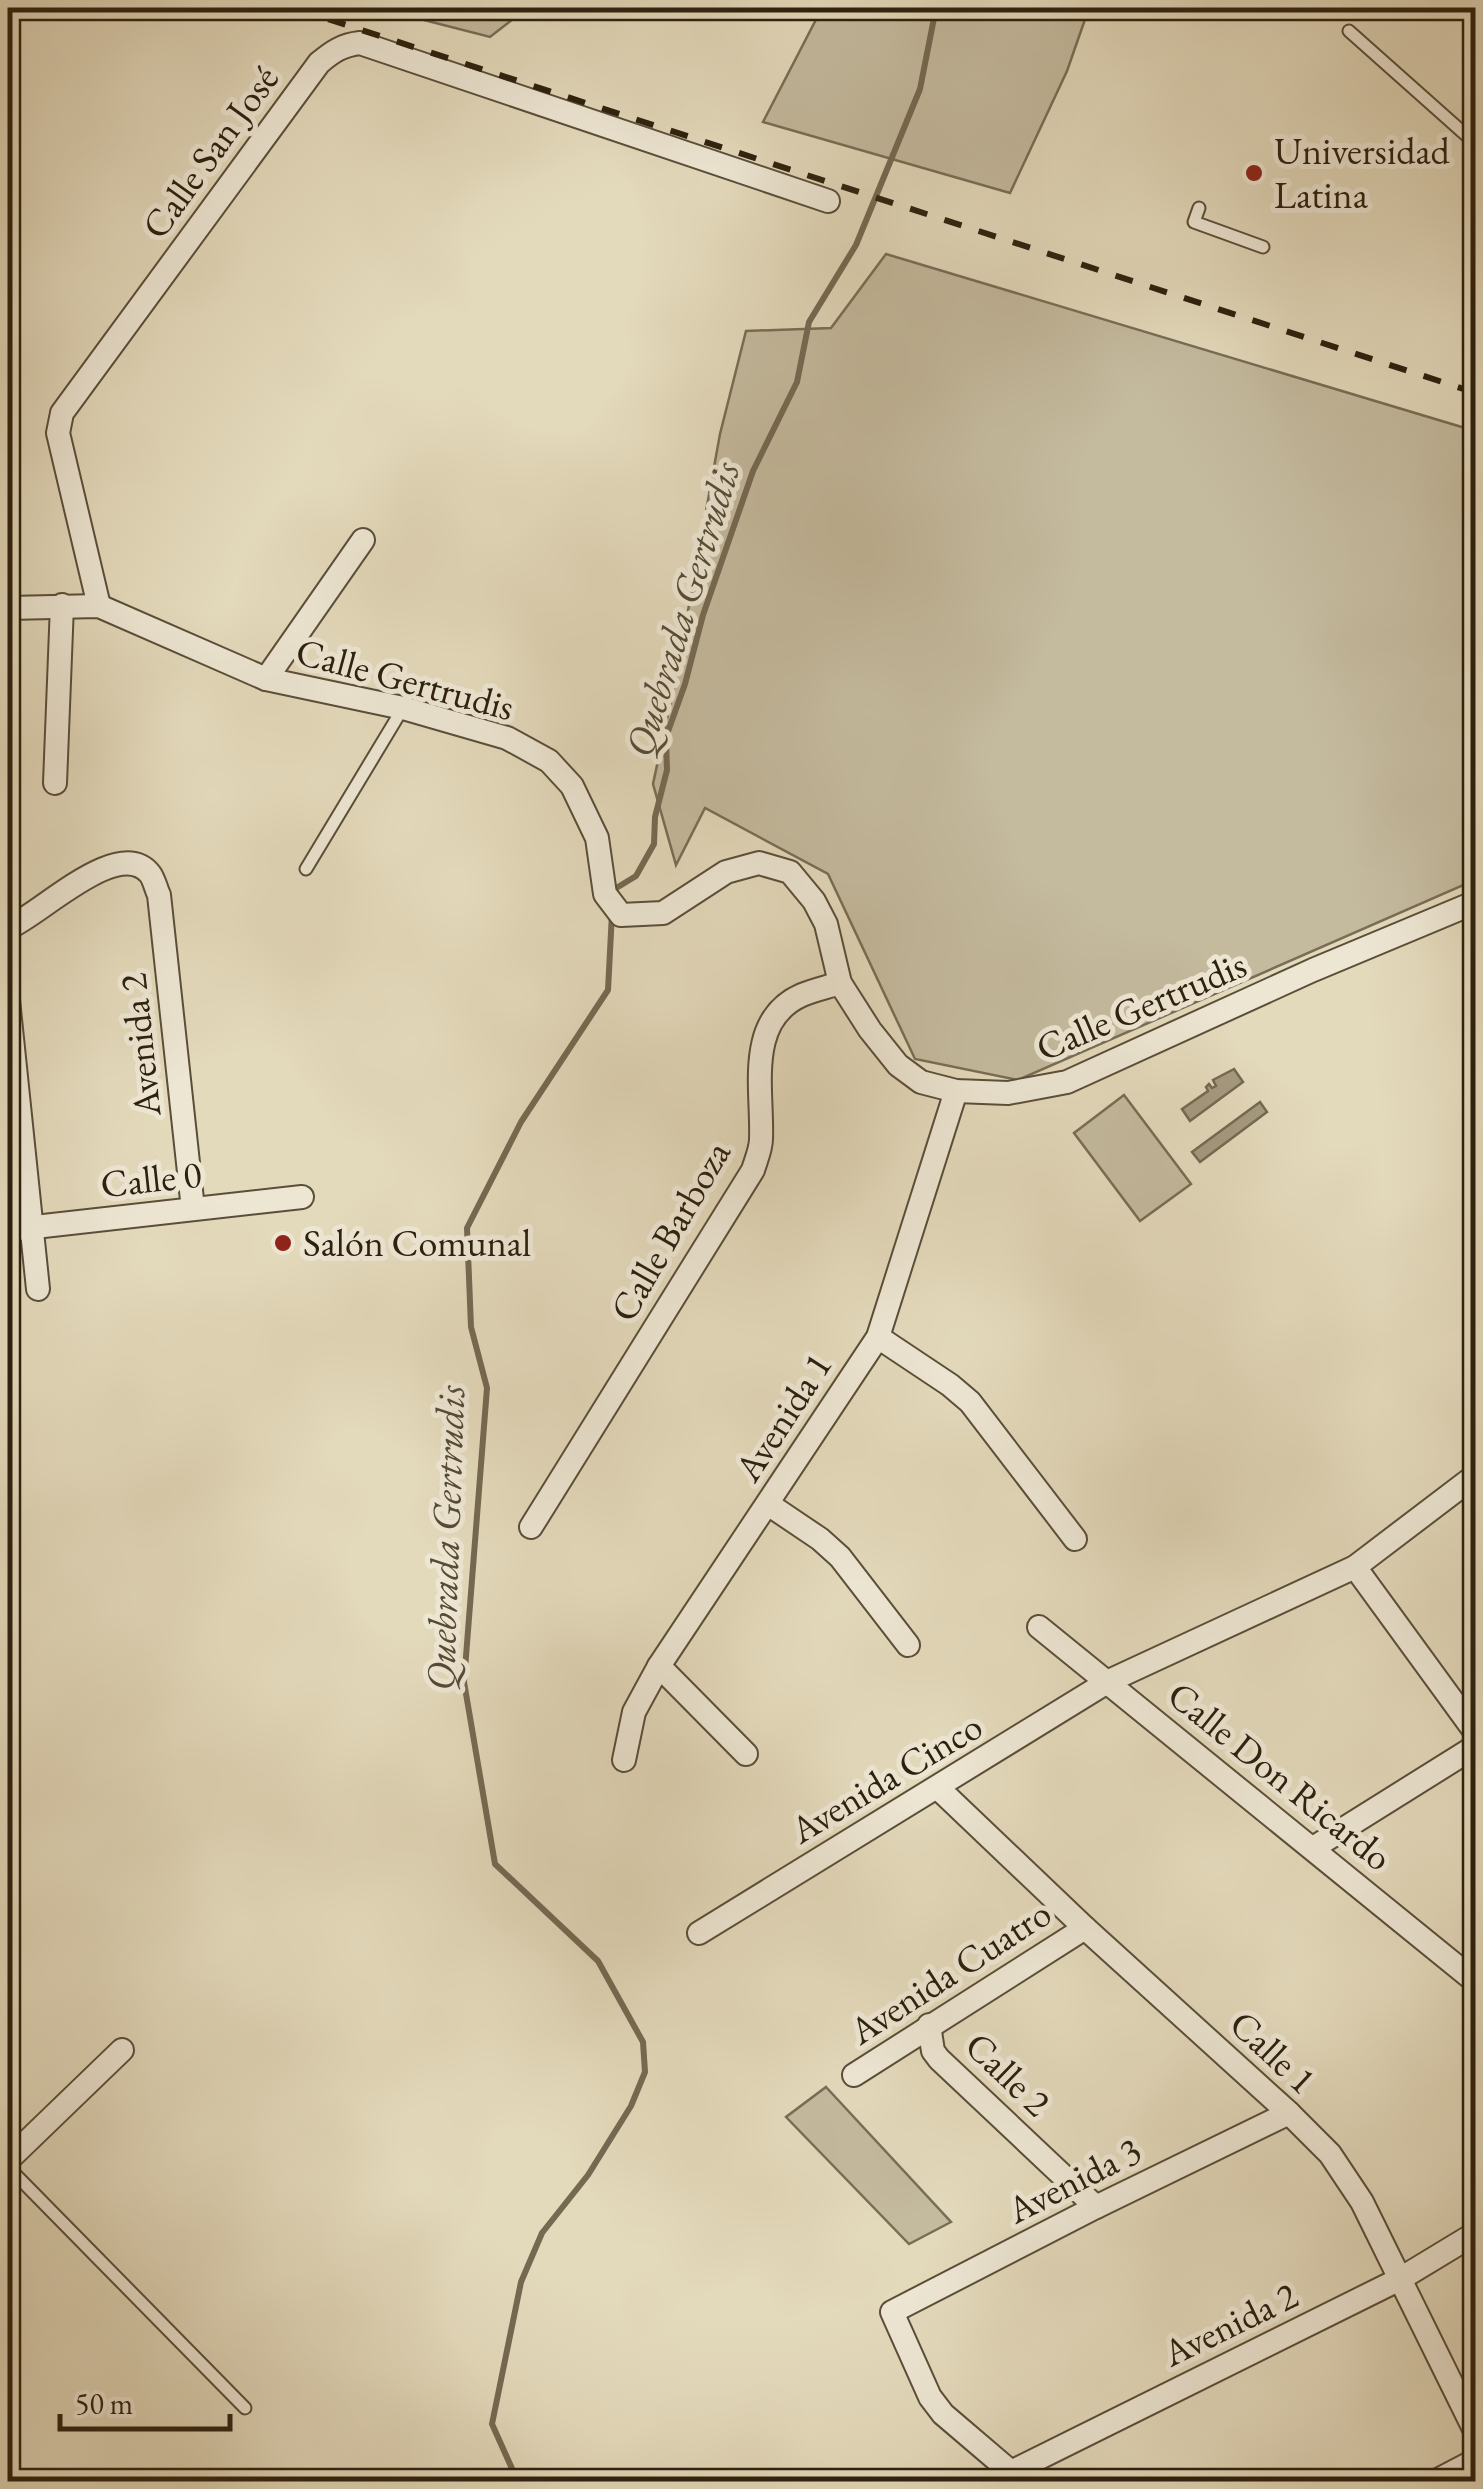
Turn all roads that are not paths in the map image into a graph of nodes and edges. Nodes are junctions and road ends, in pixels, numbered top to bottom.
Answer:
1 (1349, 31) dead end
2 (1476, 144) edge
3 (828, 200) dead end
4 (1199, 208) dead end
5 (1262, 248) dead end
6 (363, 540) dead end
7 (62, 605) junction
8 (98, 606) junction
9 (8, 608) edge
10 (266, 680) junction
11 (403, 708) junction
12 (55, 783) dead end
13 (306, 868) dead end
14 (1476, 902) edge
15 (8, 928) edge
16 (840, 983) junction
17 (8, 1000) edge
18 (956, 1091) junction
19 (302, 1198) dead end
20 (193, 1209) junction
21 (19, 1229) edge
22 (38, 1289) dead end
23 (878, 1337) junction
24 (1476, 1475) edge
25 (768, 1504) junction
26 (531, 1527) dead end
27 (1075, 1539) dead end
28 (1354, 1566) junction
29 (1039, 1627) dead end
30 (908, 1645) dead end
31 (659, 1666) junction
32 (1109, 1682) junction
33 (1476, 1733) edge
34 (1476, 1746) edge
35 (746, 1754) dead end
36 (624, 1760) dead end
37 (938, 1788) junction
38 (1313, 1848) junction
39 (1085, 1928) junction
40 (700, 1933) dead end
41 (1476, 1982) edge
42 (929, 2025) junction
43 (122, 2050) dead end
44 (854, 2075) dead end
45 (1289, 2113) junction
46 (8, 2163) edge
47 (1096, 2206) junction
48 (1476, 2233) edge
49 (1400, 2279) junction
50 (245, 2408) dead end
51 (1476, 2433) edge
52 (1476, 2460) edge
53 (1011, 2472) joint
54 (1434, 2482) edge

1 - 2 lane
3 - 8 street, Calle San José
4 - 5 lane
6 - 10 street
7 - 8 street, Calle Gertrudis
7 - 9 street, Calle Gertrudis
7 - 12 street
8 - 10 street, Calle Gertrudis
10 - 11 street, Calle Gertrudis
11 - 13 lane
11 - 16 street, Calle Gertrudis
14 - 18 street, Calle Gertrudis
15 - 20 street, Avenida 2
16 - 18 street, Calle Gertrudis
16 - 26 street, Calle Barboza
17 - 21 street
18 - 23 street, Avenida 1
19 - 20 street, Calle 0
20 - 21 street, Calle 0
21 - 22 street
23 - 25 street, Avenida 1
23 - 27 street
24 - 28 street
25 - 30 street
25 - 31 street, Avenida 1
28 - 32 street
28 - 33 street
29 - 32 street, Calle Don Ricardo
31 - 35 street
31 - 36 street, Avenida 1
32 - 37 street, Avenida Cinco
32 - 38 street, Calle Don Ricardo
34 - 38 street
37 - 39 street, Calle 1
37 - 40 street, Avenida Cinco
38 - 41 street, Calle Don Ricardo
39 - 42 street, Avenida Cuatro
39 - 45 street, Calle 1
42 - 44 street, Avenida Cuatro
42 - 47 street, Calle 2
43 - 46 street
45 - 47 street, Avenida 3
45 - 49 street, Calle 1
46 - 50 lane
47 - 53 street, Avenida 3
48 - 49 street, Avenida 2
49 - 51 street, Calle 1
49 - 53 street, Avenida 2
52 - 54 street

